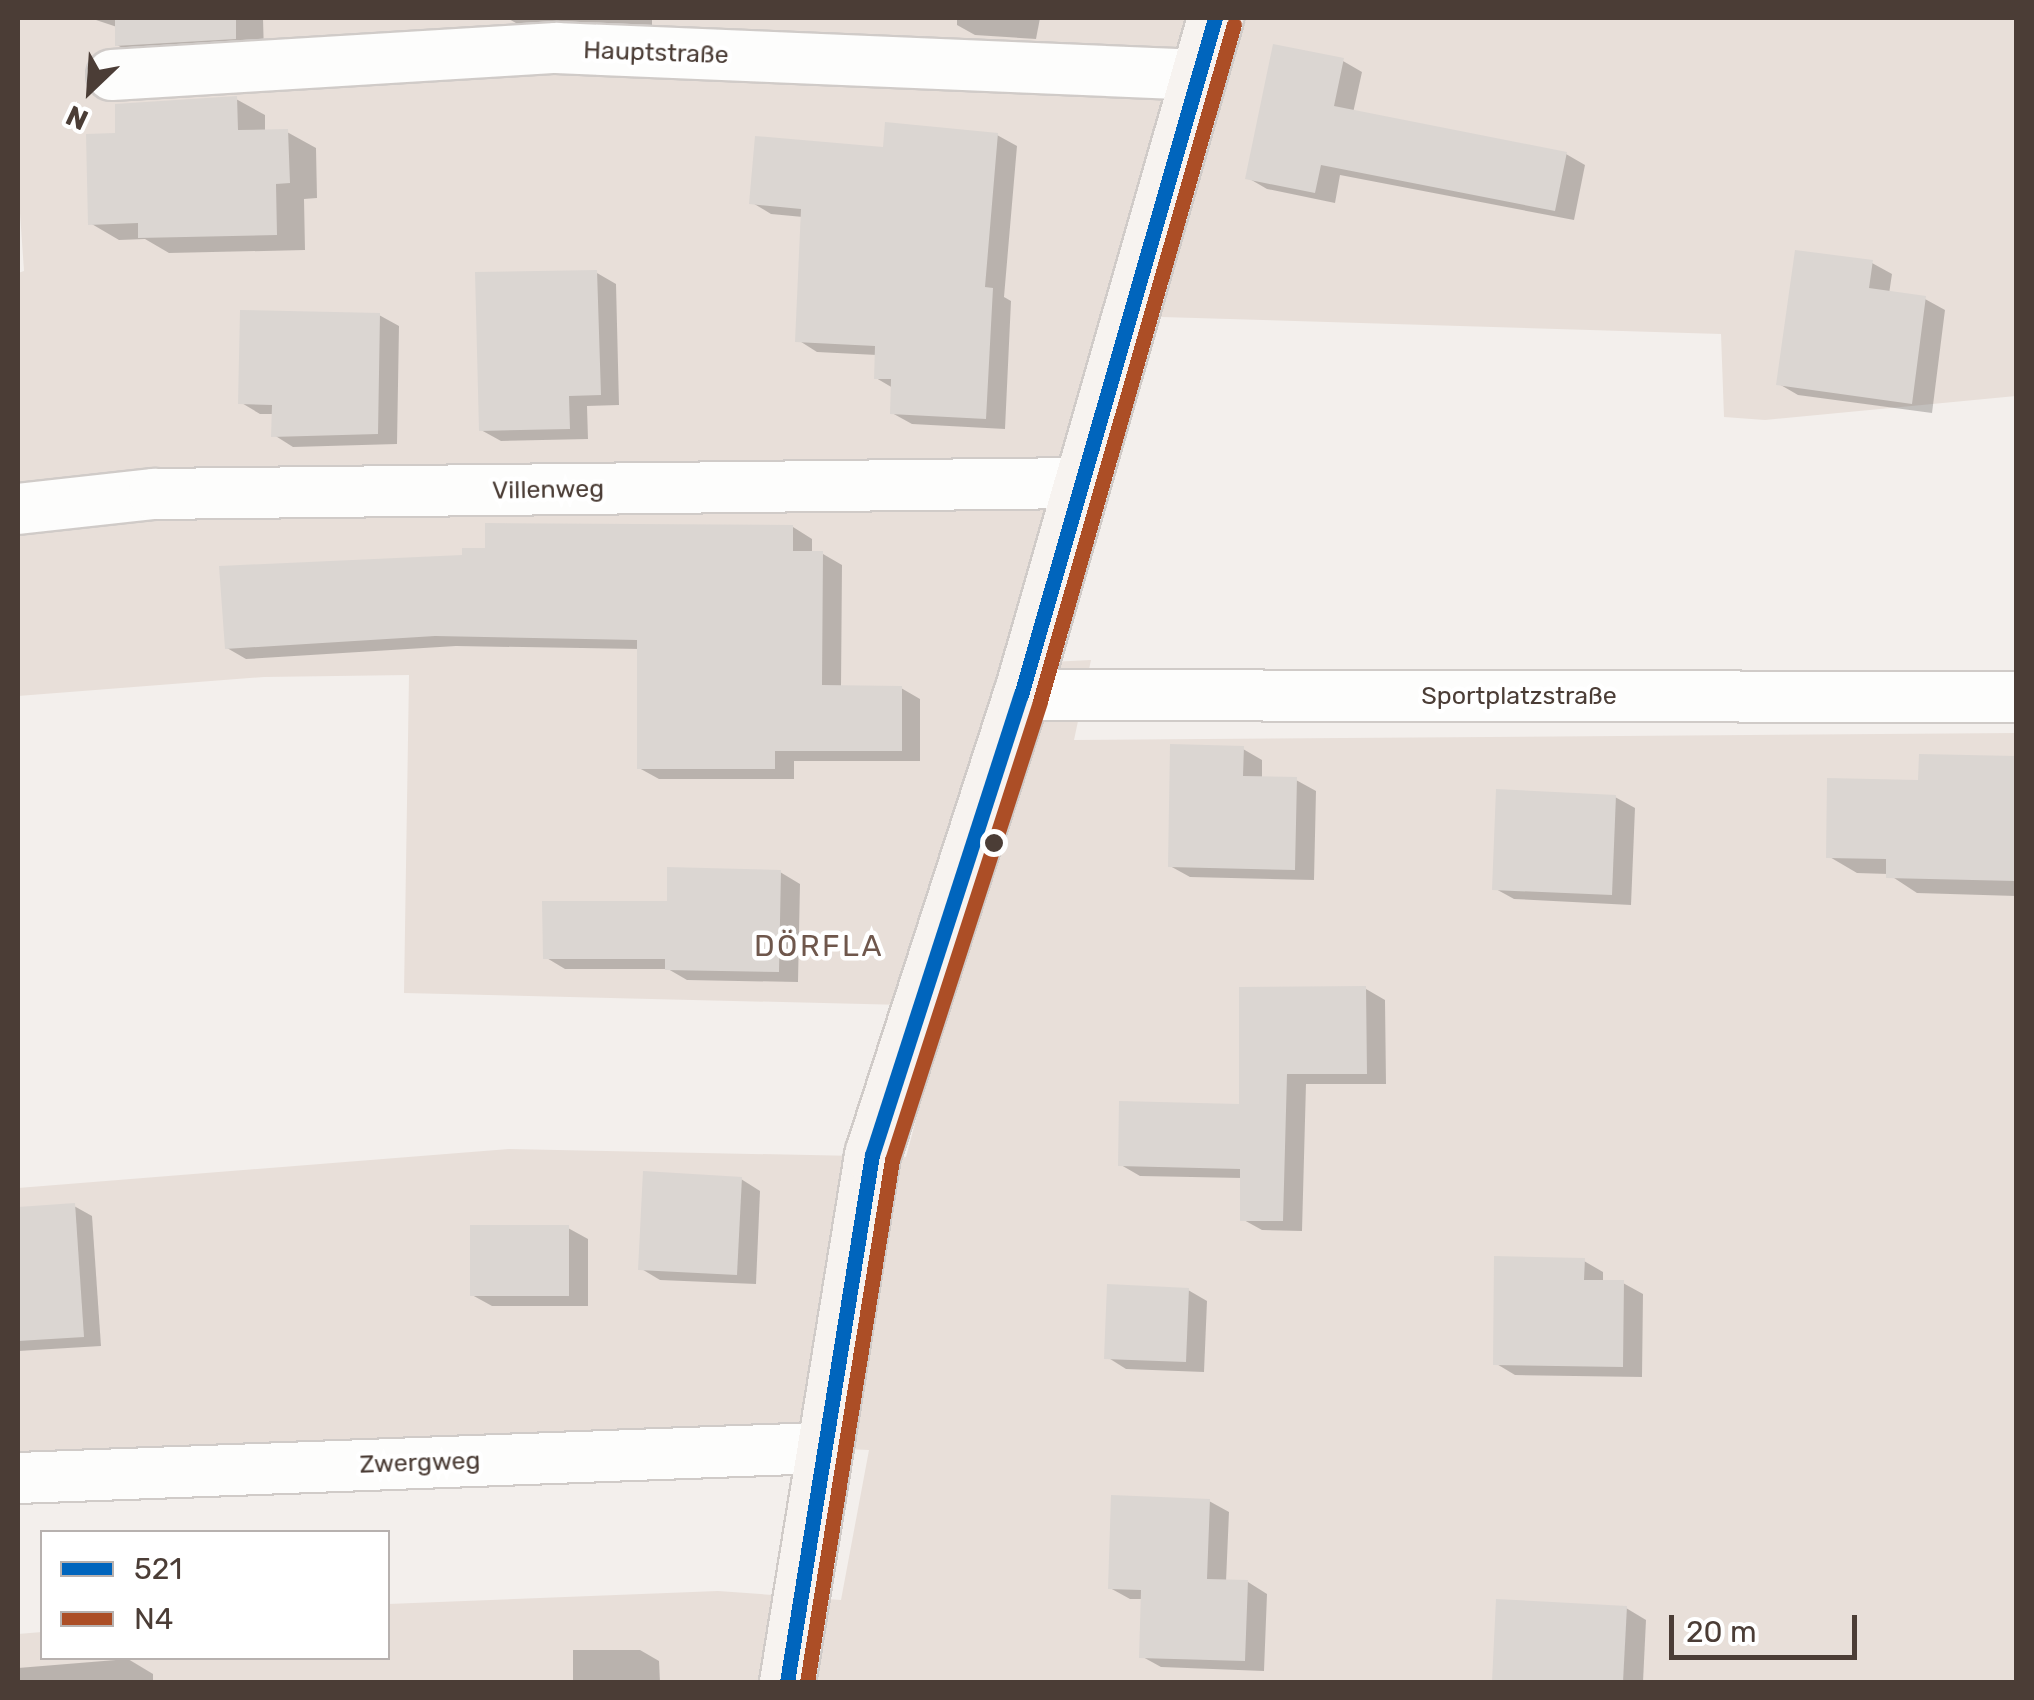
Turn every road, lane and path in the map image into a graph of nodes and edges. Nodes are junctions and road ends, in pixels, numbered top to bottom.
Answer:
1 (1215, 18) edge
2 (112, 75) dead end
3 (1200, 75) junction
4 (1078, 483) junction
5 (18, 509) edge
6 (1020, 695) junction
7 (2016, 698) edge
8 (822, 1448) junction
9 (18, 1478) edge
10 (787, 1682) edge

1 - 3 main road
2 - 3 street, Hauptstraße
3 - 4 main road
4 - 5 street, Villenweg
4 - 6 main road
6 - 7 street, Sportplatzstraße
6 - 8 main road
8 - 9 street, Zwergweg
8 - 10 main road

